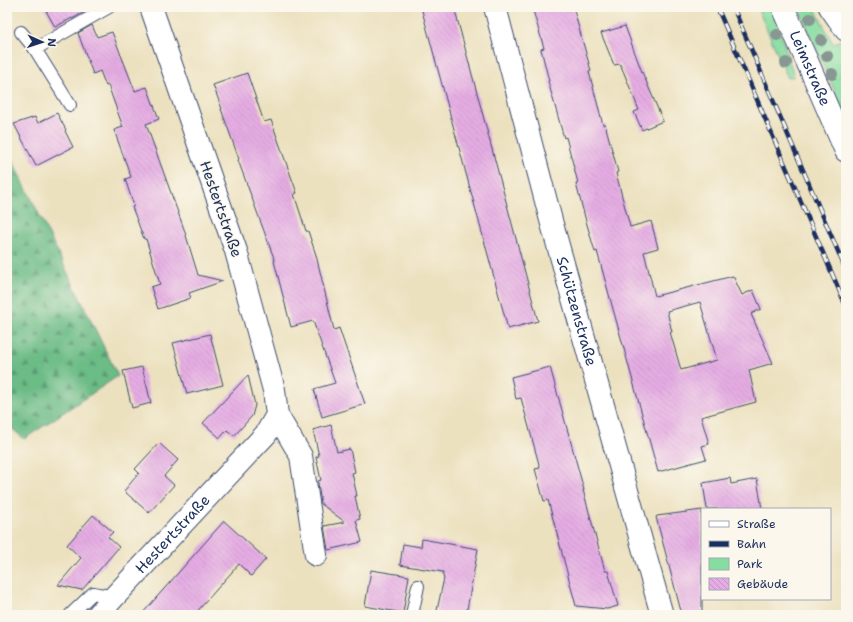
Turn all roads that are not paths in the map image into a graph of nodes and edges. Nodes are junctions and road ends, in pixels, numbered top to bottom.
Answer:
1 (109, 7) edge
2 (151, 7) edge
3 (494, 7) edge
4 (783, 7) edge
5 (830, 7) edge
6 (846, 30) edge
7 (21, 32) dead end
8 (35, 49) junction
9 (70, 105) dead end
10 (846, 151) edge
11 (277, 415) junction
12 (316, 555) dead end
13 (418, 586) dead end
14 (114, 597) junction
15 (70, 615) edge
16 (98, 615) edge
17 (412, 615) edge
18 (662, 615) edge

1 - 8 lane
2 - 11 street, Hestertstraße
3 - 18 street, Schützenstraße
4 - 10 street, Leimstraße
5 - 6 street
7 - 8 lane
8 - 9 lane
11 - 12 street, Hestertstraße
11 - 14 street, Hestertstraße
13 - 17 lane
14 - 15 lane
14 - 16 street, Hestertstraße

